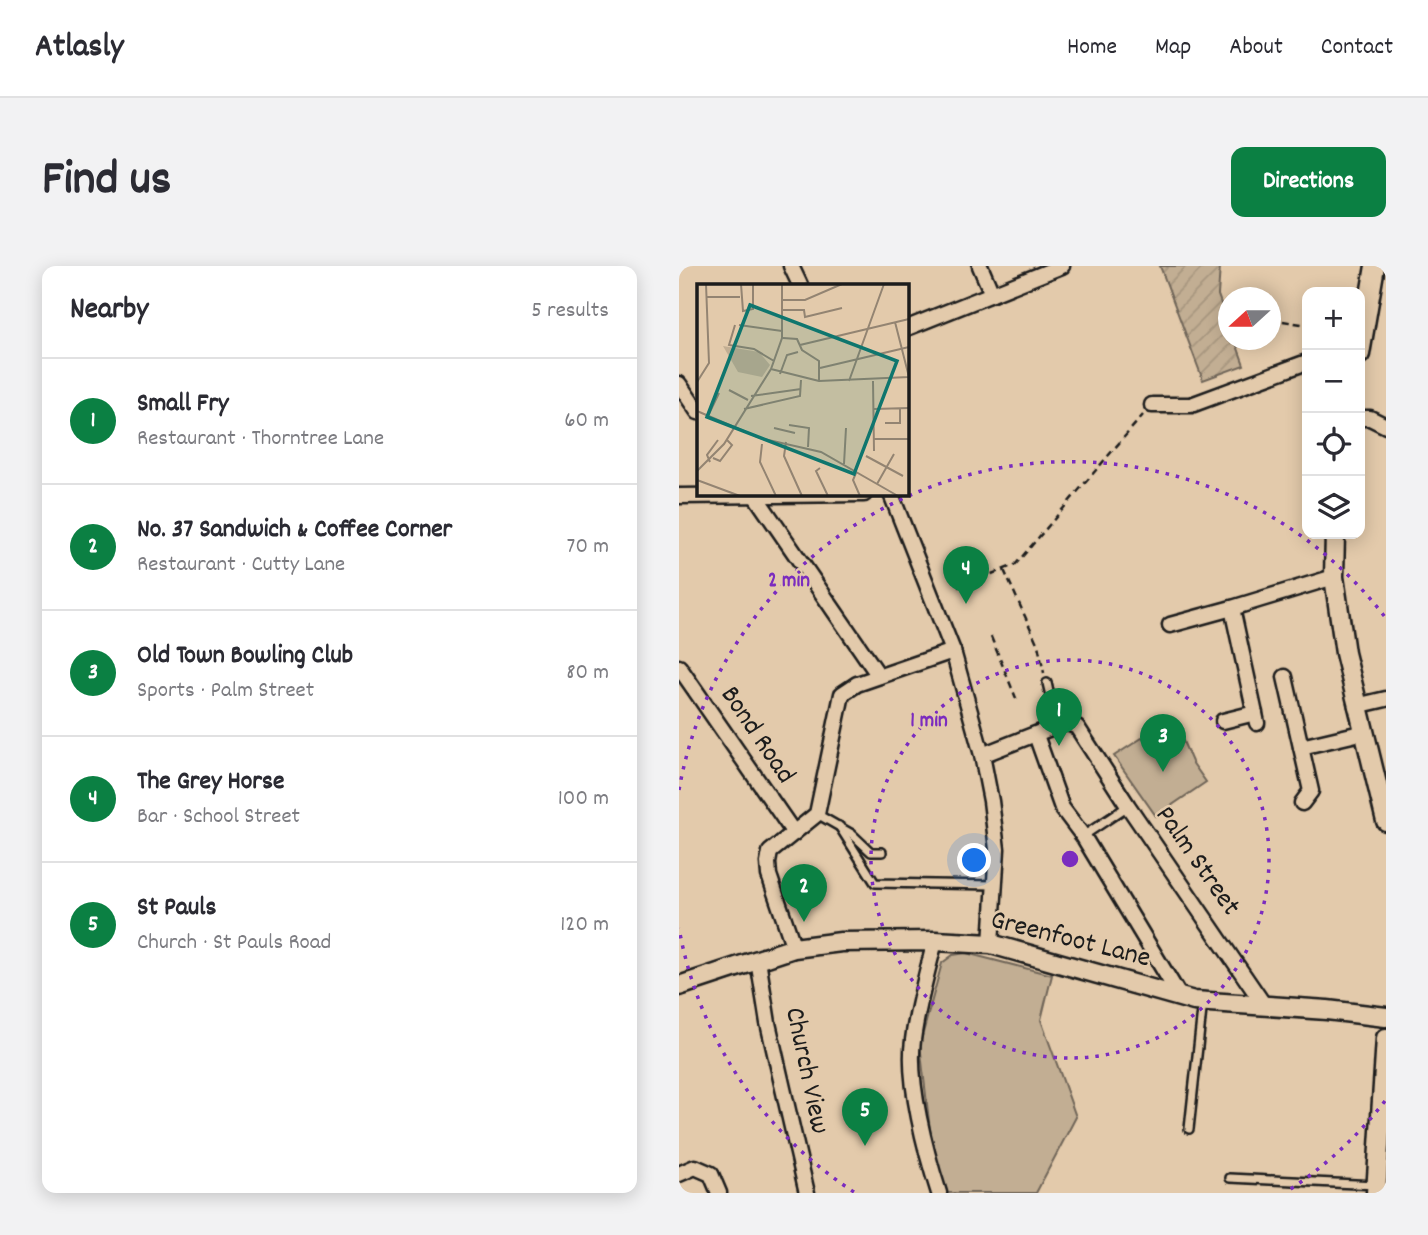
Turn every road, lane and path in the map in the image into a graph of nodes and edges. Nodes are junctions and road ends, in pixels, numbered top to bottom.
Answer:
1 (790, 266) edge
2 (980, 266) edge
3 (1062, 266) edge
4 (1375, 266) edge
5 (799, 284) edge
6 (992, 294) junction
7 (1365, 319) edge
8 (1281, 321) edge
9 (1302, 324) edge
10 (908, 328) edge
11 (1302, 364) edge
12 (679, 384) edge
13 (1152, 405) joint
14 (697, 411) edge
15 (1365, 418) edge
16 (1386, 426) edge
17 (717, 495) edge
18 (756, 495) edge
19 (891, 495) edge
20 (679, 496) edge
21 (1335, 539) edge
22 (1004, 570) junction
23 (1334, 578) junction
24 (958, 587) dead end
25 (1232, 608) junction
26 (1170, 625) dead end
27 (991, 637) dead end
28 (953, 651) junction
29 (679, 667) edge
30 (879, 676) junction
31 (1285, 677) dead end
32 (1047, 683) joint
33 (1386, 699) edge
34 (1018, 703) dead end
35 (1356, 706) junction
36 (1223, 721) dead end
37 (1057, 726) junction
38 (1364, 732) junction
39 (1036, 736) junction
40 (1301, 747) junction
41 (982, 755) junction
42 (1302, 803) dead end
43 (1128, 806) junction
44 (817, 814) junction
45 (1386, 821) edge
46 (839, 826) junction
47 (793, 834) junction
48 (1083, 836) junction
49 (882, 852) dead end
50 (995, 885) junction
51 (935, 941) junction
52 (991, 944) junction
53 (794, 948) junction
54 (758, 960) junction
55 (679, 986) edge
56 (1180, 997) junction
57 (1203, 1001) junction
58 (1264, 1005) junction
59 (1386, 1017) edge
60 (1386, 1038) edge
61 (1189, 1129) dead end
62 (679, 1174) edge
63 (1230, 1178) dead end
64 (1376, 1189) edge
65 (719, 1193) edge
66 (807, 1193) edge
67 (939, 1193) edge

1 - 5 street
2 - 6 street
3 - 6 street
4 - 7 street
6 - 10 street
8 - 9 path
11 - 13 street
12 - 14 street
13 - 22 path
15 - 16 street
17 - 20 street
18 - 30 street
19 - 28 street
21 - 23 street
22 - 24 path
22 - 32 path
23 - 25 street
23 - 35 street
25 - 26 street
25 - 36 street
27 - 34 path
28 - 30 street
28 - 41 street
29 - 47 street, Bond Road
30 - 44 street
31 - 40 street
32 - 37 lane
33 - 35 street
35 - 38 street
37 - 39 street
37 - 43 street, Palm Street
38 - 40 street
38 - 45 street
39 - 41 street
39 - 48 street
40 - 42 street
41 - 50 street
43 - 48 lane
43 - 58 street, Palm Street
44 - 46 lane
44 - 47 street
46 - 49 lane
46 - 50 lane
47 - 53 street
48 - 56 street
50 - 52 street
51 - 52 street, Greenfoot Lane
51 - 53 street, Greenfoot Lane
51 - 67 street
52 - 56 street, Greenfoot Lane
53 - 54 street, Greenfoot Lane
54 - 55 street, Greenfoot Lane
54 - 66 street, Church View
56 - 57 street, Greenfoot Lane
57 - 58 street, Greenfoot Lane
57 - 61 lane
58 - 59 street, Greenfoot Lane
60 - 64 street
62 - 65 street
63 - 64 lane

